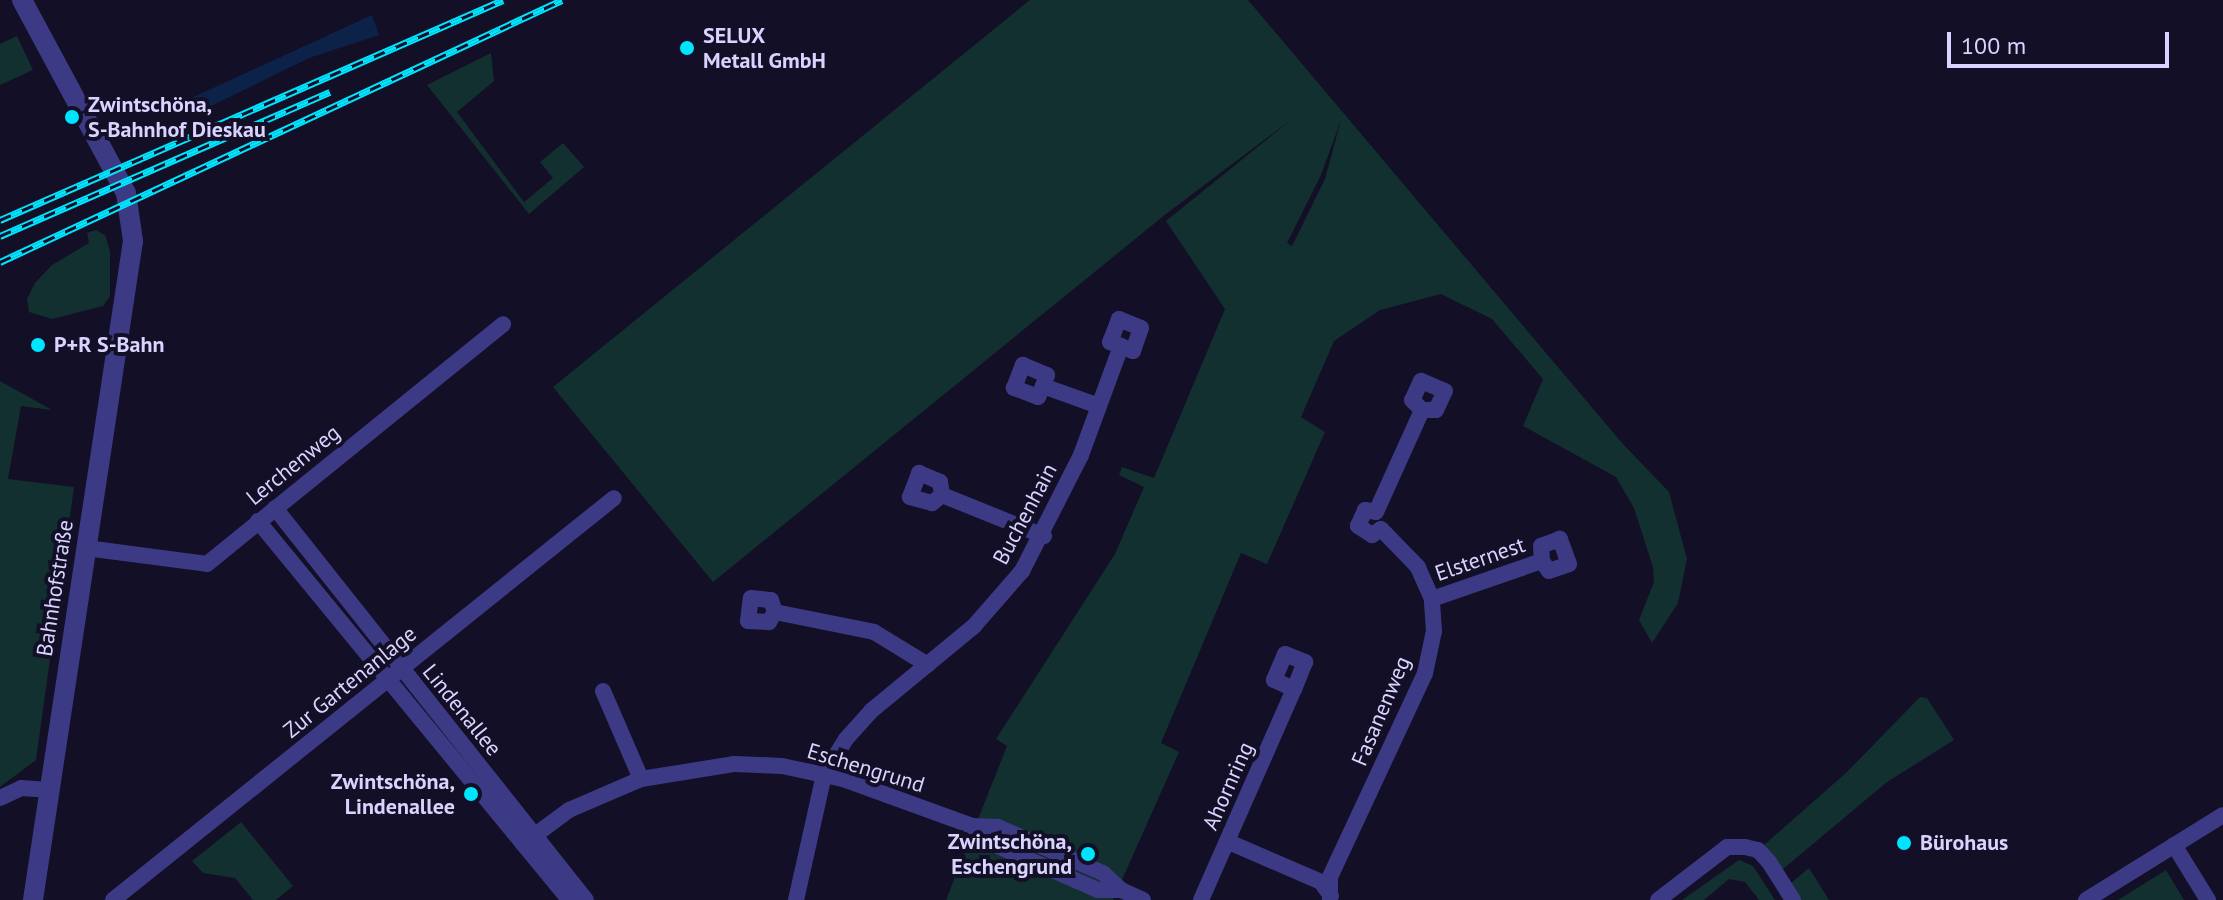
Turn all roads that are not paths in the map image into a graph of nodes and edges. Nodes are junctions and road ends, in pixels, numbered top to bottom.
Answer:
1 (22, 0) edge
2 (503, 324) dead end
3 (1121, 346) dead end
4 (1043, 386) dead end
5 (1099, 406) junction
6 (1422, 410) dead end
7 (942, 495) dead end
8 (614, 498) dead end
9 (275, 508) junction
10 (1376, 512) junction
11 (258, 521) junction
12 (1381, 529) junction
13 (1044, 536) junction
14 (86, 548) junction
15 (1542, 561) dead end
16 (1432, 599) junction
17 (775, 612) dead end
18 (928, 665) junction
19 (395, 673) junction
20 (1294, 689) dead end
21 (603, 691) dead end
22 (824, 775) junction
23 (641, 779) junction
24 (48, 790) junction
25 (0, 798) edge
26 (2223, 815) edge
27 (528, 839) junction
28 (2174, 845) junction
29 (1226, 846) junction
30 (1331, 899) edge
31 (33, 900) edge
32 (113, 900) edge
33 (569, 900) edge
34 (586, 900) edge
35 (796, 900) edge
36 (1143, 900) edge
37 (1201, 900) edge
38 (1658, 900) edge
39 (1793, 900) edge
40 (2086, 900) edge
41 (2208, 900) edge

1 - 14 street, Bahnhofstraße
2 - 9 street, Lerchenweg
3 - 5 street, Buchenhain
4 - 5 street
5 - 13 street, Buchenhain
6 - 10 street
7 - 13 street
8 - 19 street, Zur Gartenanlage
9 - 11 street, Lerchenweg
9 - 19 street, Lindenallee
10 - 12 street
10 - 12 street
11 - 14 street, Lerchenweg
11 - 19 street, Lindenallee
12 - 16 street, Fasanenweg
13 - 18 street, Buchenhain
14 - 24 street, Bahnhofstraße
15 - 16 street, Elsternest
16 - 30 street, Fasanenweg
17 - 18 street
18 - 22 street, Buchenhain
19 - 27 street, Lindenallee
19 - 32 street, Zur Gartenanlage
20 - 29 street, Ahornring
21 - 23 street
22 - 23 street, Eschengrund
22 - 35 street
22 - 36 street, Eschengrund
23 - 27 street, Eschengrund
24 - 25 street
24 - 31 street, Bahnhofstraße
26 - 28 street
27 - 33 street, Lindenallee
27 - 34 street, Lindenallee
28 - 40 street
28 - 41 street
29 - 30 street
29 - 37 street, Ahornring
38 - 39 street

